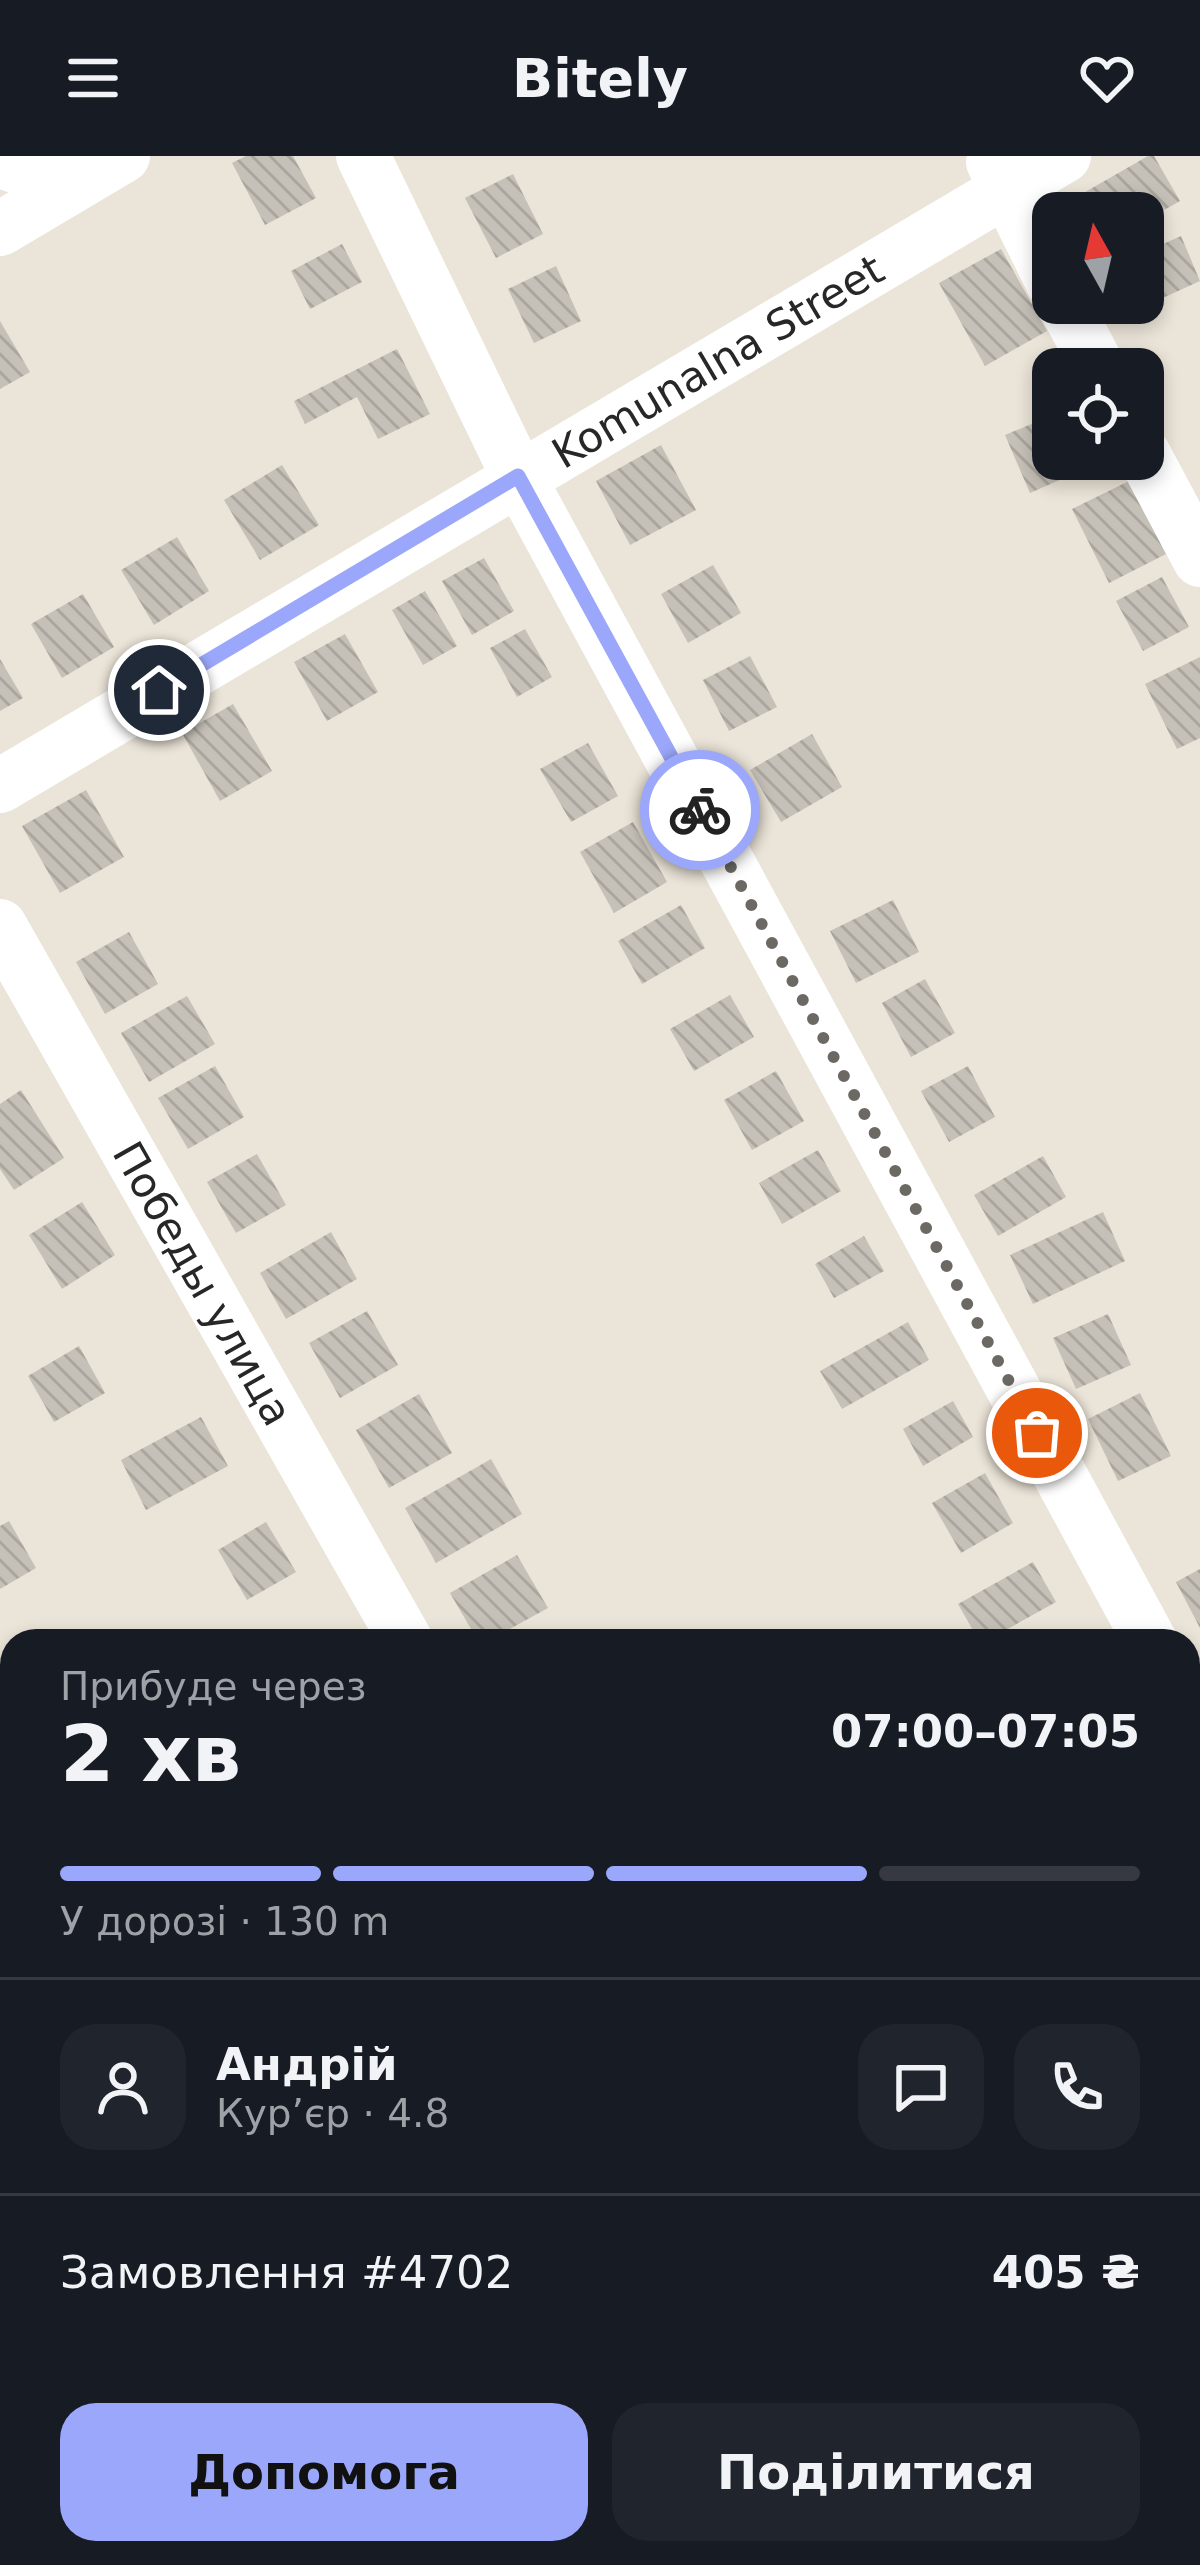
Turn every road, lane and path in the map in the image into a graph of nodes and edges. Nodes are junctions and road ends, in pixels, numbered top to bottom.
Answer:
1 (123, 156) edge
2 (363, 156) edge
3 (1064, 156) edge
4 (0, 161) edge
5 (997, 174) edge
6 (69, 184) junction
7 (0, 229) edge
8 (1032, 242) edge
9 (518, 476) junction
10 (1157, 480) edge
11 (1200, 560) edge
12 (0, 786) edge
13 (0, 926) edge
14 (399, 1629) edge
15 (1143, 1629) edge

1 - 6 street
2 - 9 street
3 - 5 street, Komunalna Street
4 - 6 street
5 - 8 street
5 - 9 street, Komunalna Street
6 - 7 street
9 - 12 street, Komunalna Street
9 - 15 street
10 - 11 street
13 - 14 street, Победы улица

